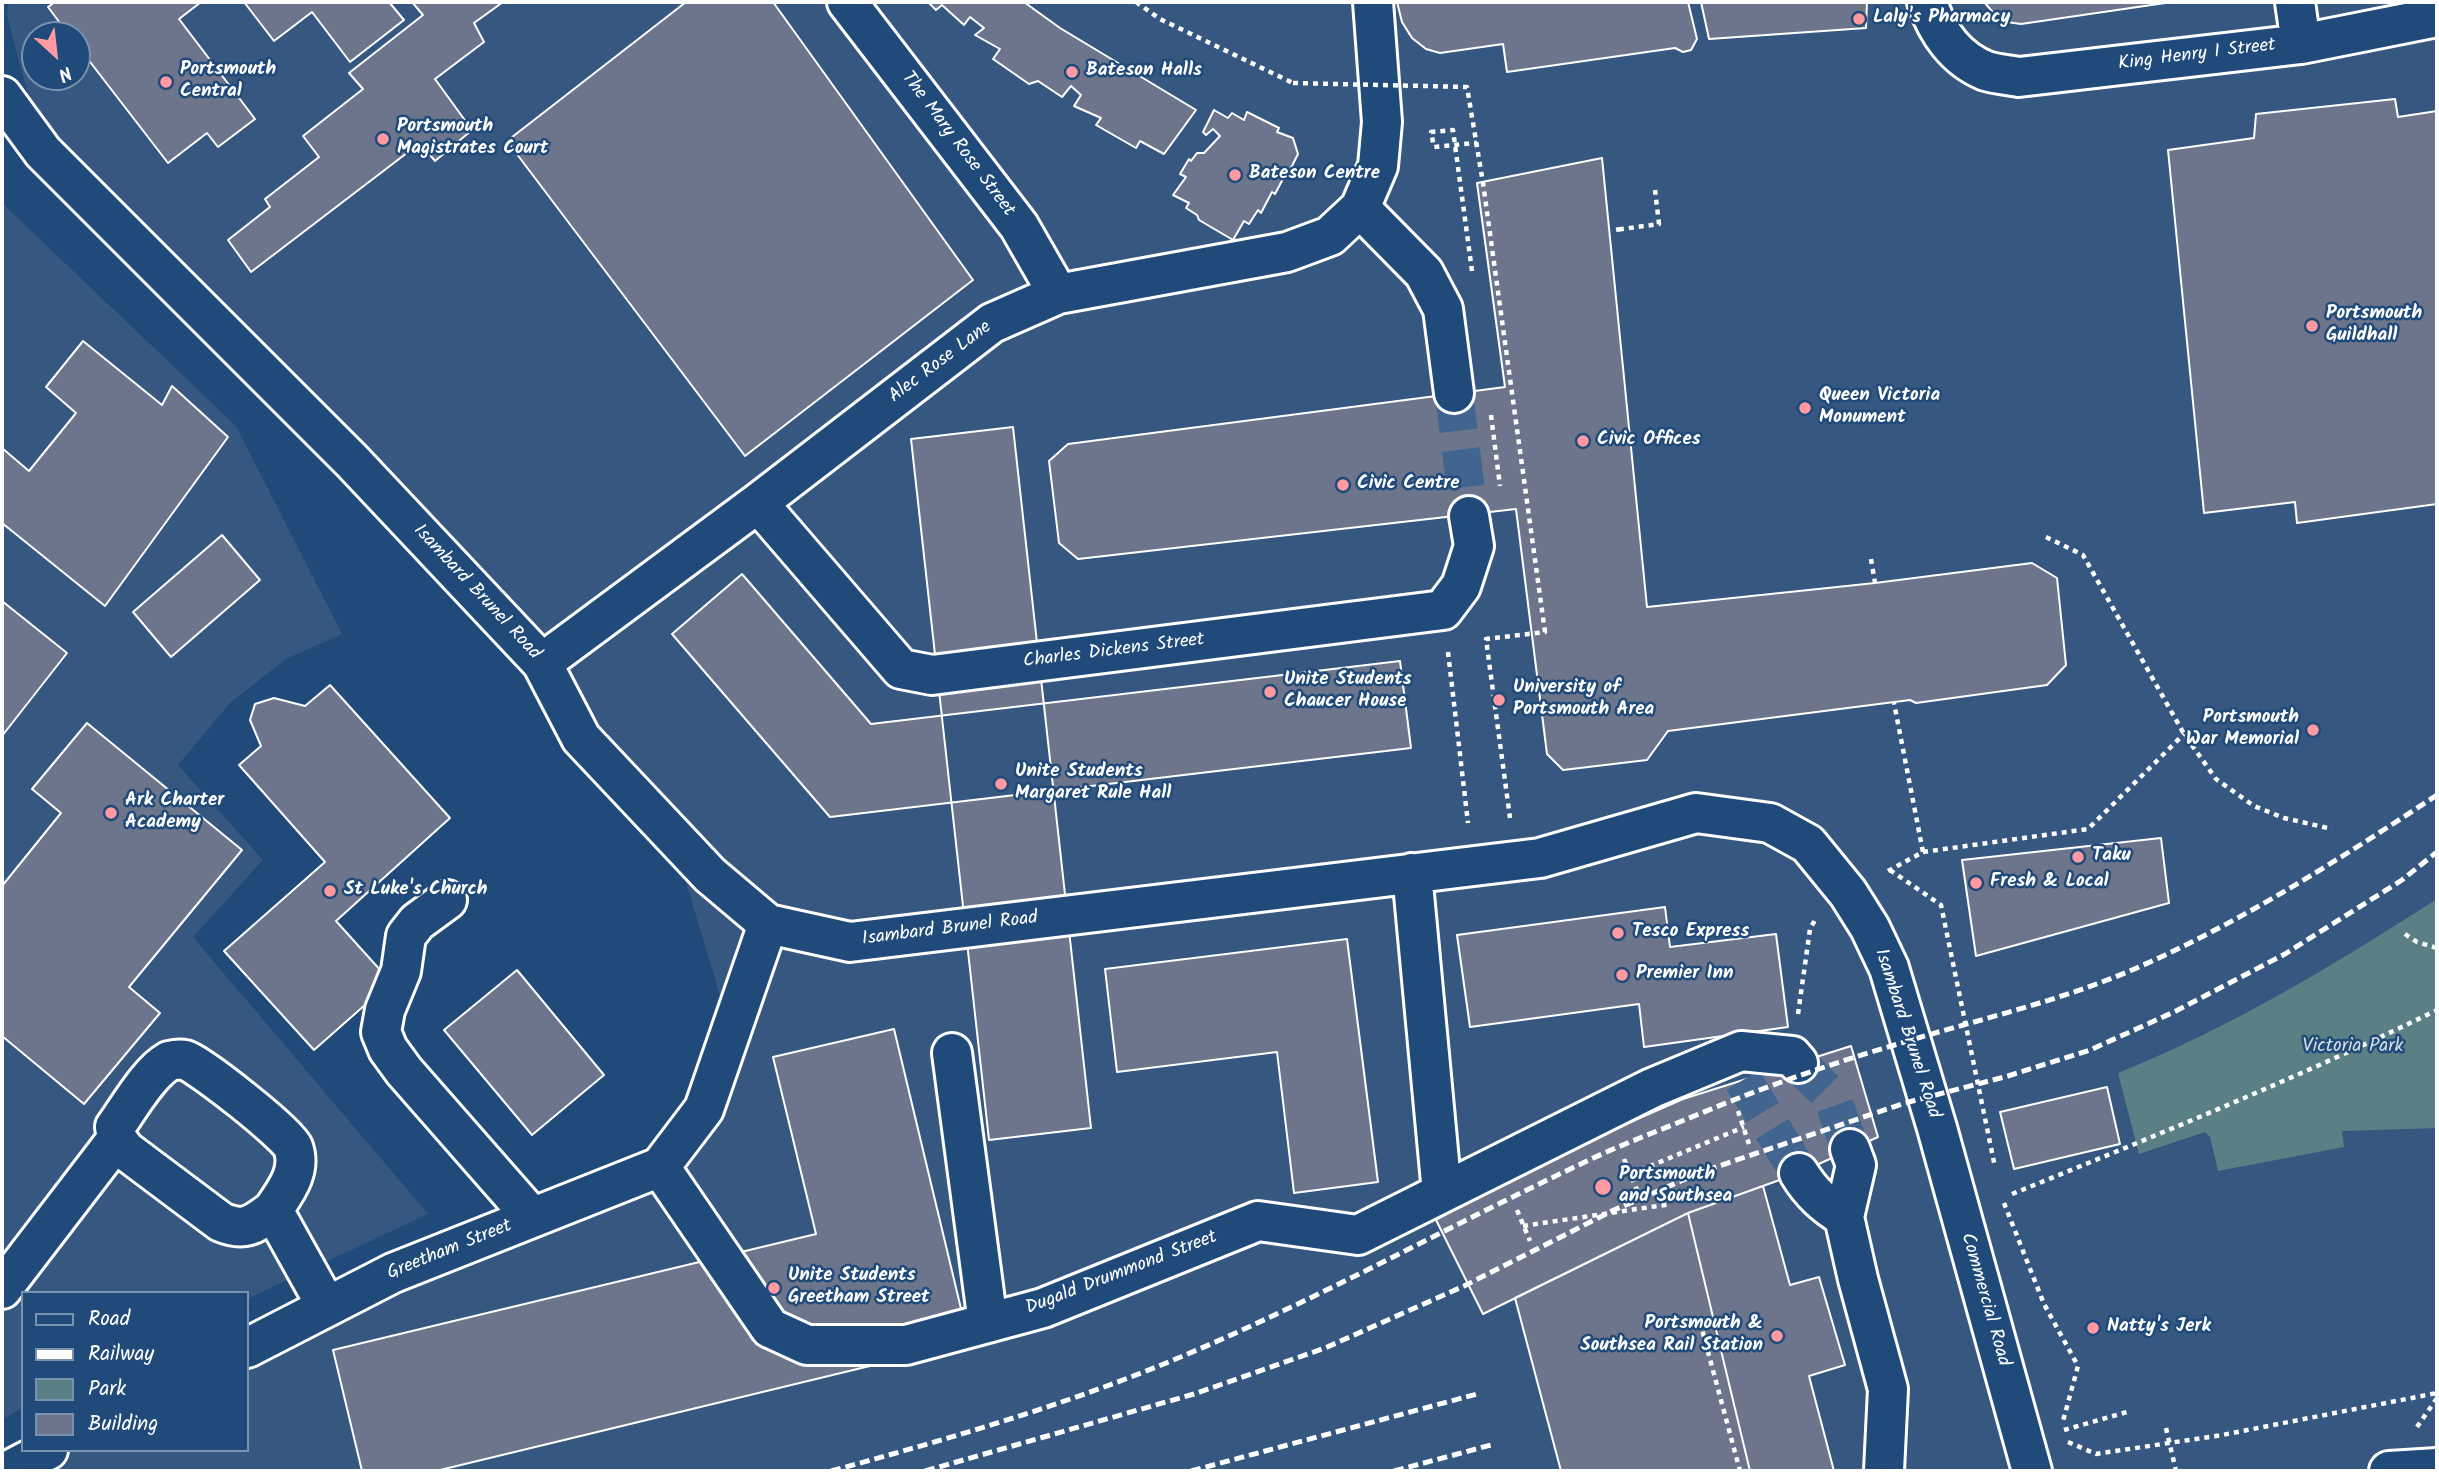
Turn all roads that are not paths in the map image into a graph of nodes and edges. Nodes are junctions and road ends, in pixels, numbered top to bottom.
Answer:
1 (847, 2) edge
2 (1373, 2) edge
3 (1927, 2) edge
4 (2295, 2) edge
5 (2437, 17) edge
6 (2301, 44) junction
7 (2, 96) edge
8 (1360, 208) junction
9 (1058, 294) junction
10 (1454, 393) tunnel mouth
11 (758, 503) junction
12 (1469, 516) tunnel mouth
13 (542, 663) junction
14 (1412, 873) junction
15 (447, 900) dead end
16 (768, 925) junction
17 (952, 1053) dead end
18 (1795, 1060) tunnel mouth
19 (1937, 1128) joint
20 (117, 1139) junction
21 (1850, 1149) tunnel mouth
22 (660, 1167) junction
23 (1799, 1173) tunnel mouth
24 (1442, 1193) junction
25 (273, 1210) junction
26 (532, 1217) junction
27 (1844, 1217) junction
28 (2, 1289) edge
29 (327, 1307) junction
30 (988, 1323) junction
31 (248, 1347) edge
32 (44, 1452) edge
33 (2437, 1468) edge
34 (8, 1471) edge
35 (1884, 1471) edge
36 (2032, 1471) edge
37 (2389, 1471) edge

1 - 9 street, The Mary Rose Street
2 - 8 street, Alec Rose Lane
3 - 6 street, King Henry I Street
4 - 6 street
5 - 6 street, King Henry I Street
7 - 13 street, Isambard Brunel Road
8 - 9 street, Alec Rose Lane
8 - 10 street
9 - 11 street, Alec Rose Lane
11 - 12 street, Charles Dickens Street
11 - 13 street, Alec Rose Lane
13 - 16 street, Isambard Brunel Road
14 - 16 street, Isambard Brunel Road
14 - 19 street, Isambard Brunel Road
14 - 24 street
15 - 26 street
16 - 22 street
17 - 30 street
18 - 24 street, Dugald Drummond Street
19 - 36 street, Commercial Road
20 - 25 street
20 - 25 street
20 - 28 street
21 - 27 street
22 - 26 street, Greetham Street
22 - 30 street, Dugald Drummond Street
23 - 27 street
24 - 30 street, Dugald Drummond Street
25 - 29 street
26 - 29 street, Greetham Street
27 - 35 street
29 - 31 street, Greetham Street
32 - 34 street
33 - 37 street

